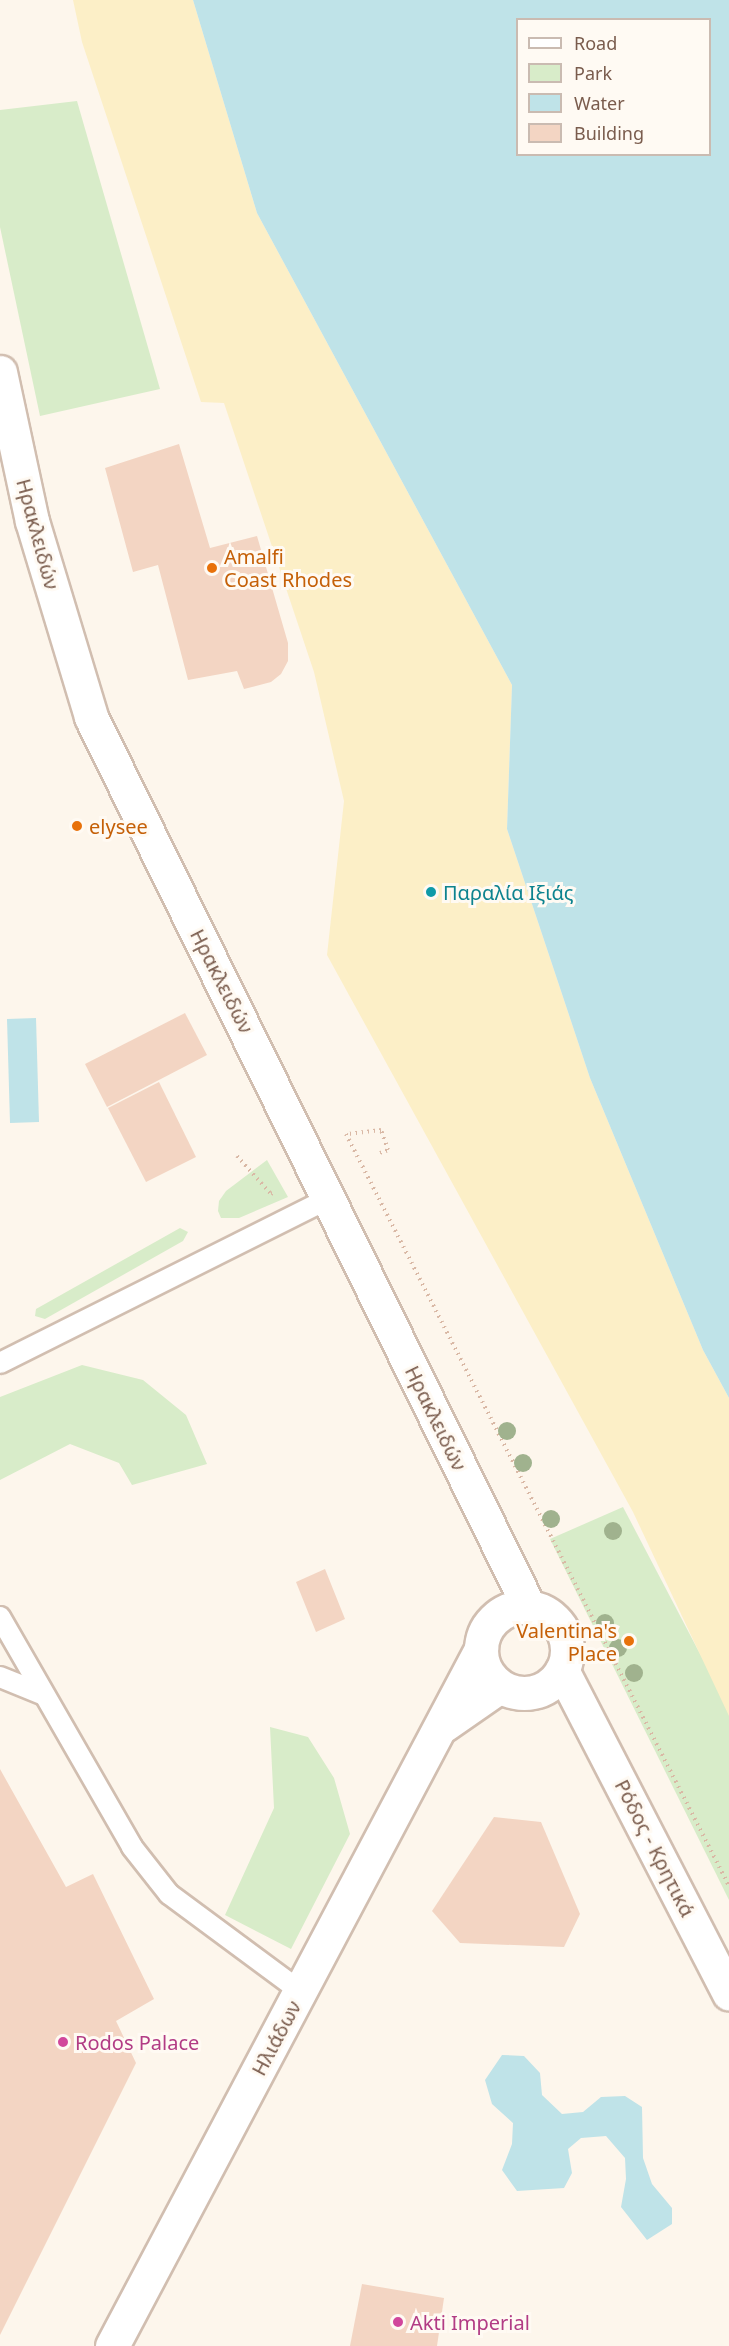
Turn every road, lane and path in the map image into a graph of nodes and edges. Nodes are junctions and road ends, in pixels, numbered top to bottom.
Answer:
1 (0, 372) edge
2 (380, 1153) dead end
3 (237, 1156) dead end
4 (281, 1191) dead end
5 (329, 1198) junction
6 (0, 1363) edge
7 (515, 1610) junction
8 (0, 1617) edge
9 (481, 1649) junction
10 (0, 1677) edge
11 (552, 1680) junction
12 (500, 1686) junction
13 (42, 1694) junction
14 (438, 1730) junction
15 (729, 1886) edge
16 (300, 1991) junction
17 (729, 1993) edge
18 (112, 2346) edge

1 - 5 main road, Ηρακλειδών
2 - 15 path
3 - 4 path
5 - 6 lane
5 - 7 main road, Ηρακλειδών
7 - 9 main road
7 - 11 main road
8 - 13 lane
9 - 12 main road
9 - 14 main road, Ηλιάδων
10 - 13 lane
11 - 12 main road
11 - 17 main road, Ρόδος - Κρητικά
12 - 14 main road
13 - 16 lane
14 - 16 main road, Ηλιάδων
16 - 18 main road, Ηλιάδων

